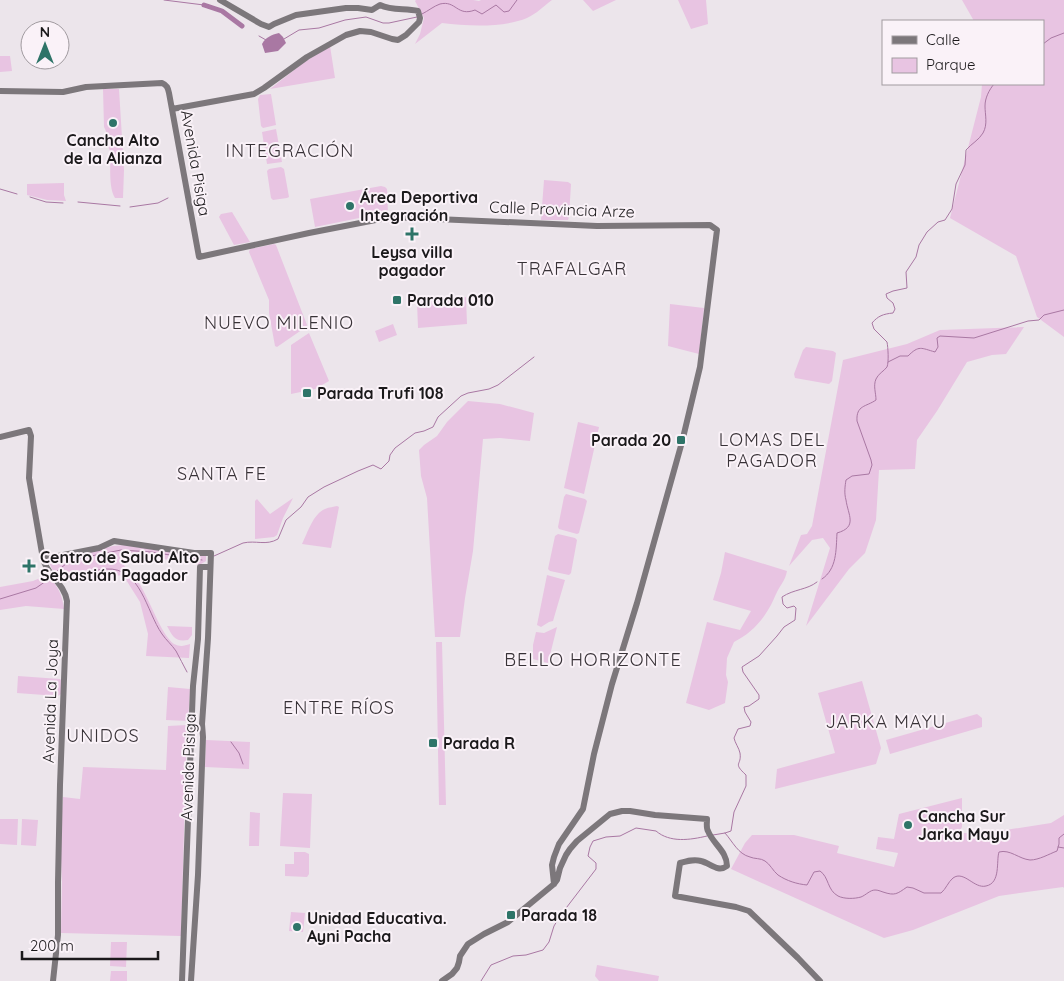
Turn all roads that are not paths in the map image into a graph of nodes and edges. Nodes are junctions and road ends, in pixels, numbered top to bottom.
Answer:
1 (220, 0) edge
2 (0, 91) edge
3 (172, 109) junction
4 (199, 257) joint
5 (0, 437) edge
6 (43, 559) junction
7 (210, 567) junction
8 (554, 884) junction
9 (53, 981) edge
10 (182, 981) edge
11 (190, 981) edge
12 (442, 981) edge
13 (820, 981) edge

1 - 3 street
2 - 3 street, Avenida Pisiga
3 - 4 street, Avenida Pisiga
4 - 8 street, Calle Provincia Arze
5 - 6 street, Avenida La Joya
6 - 7 street, Avenida Pisiga
6 - 9 street, Avenida La Joya
7 - 10 street, Avenida Pisiga
7 - 11 street, Avenida Pisiga
8 - 12 street
8 - 13 street

